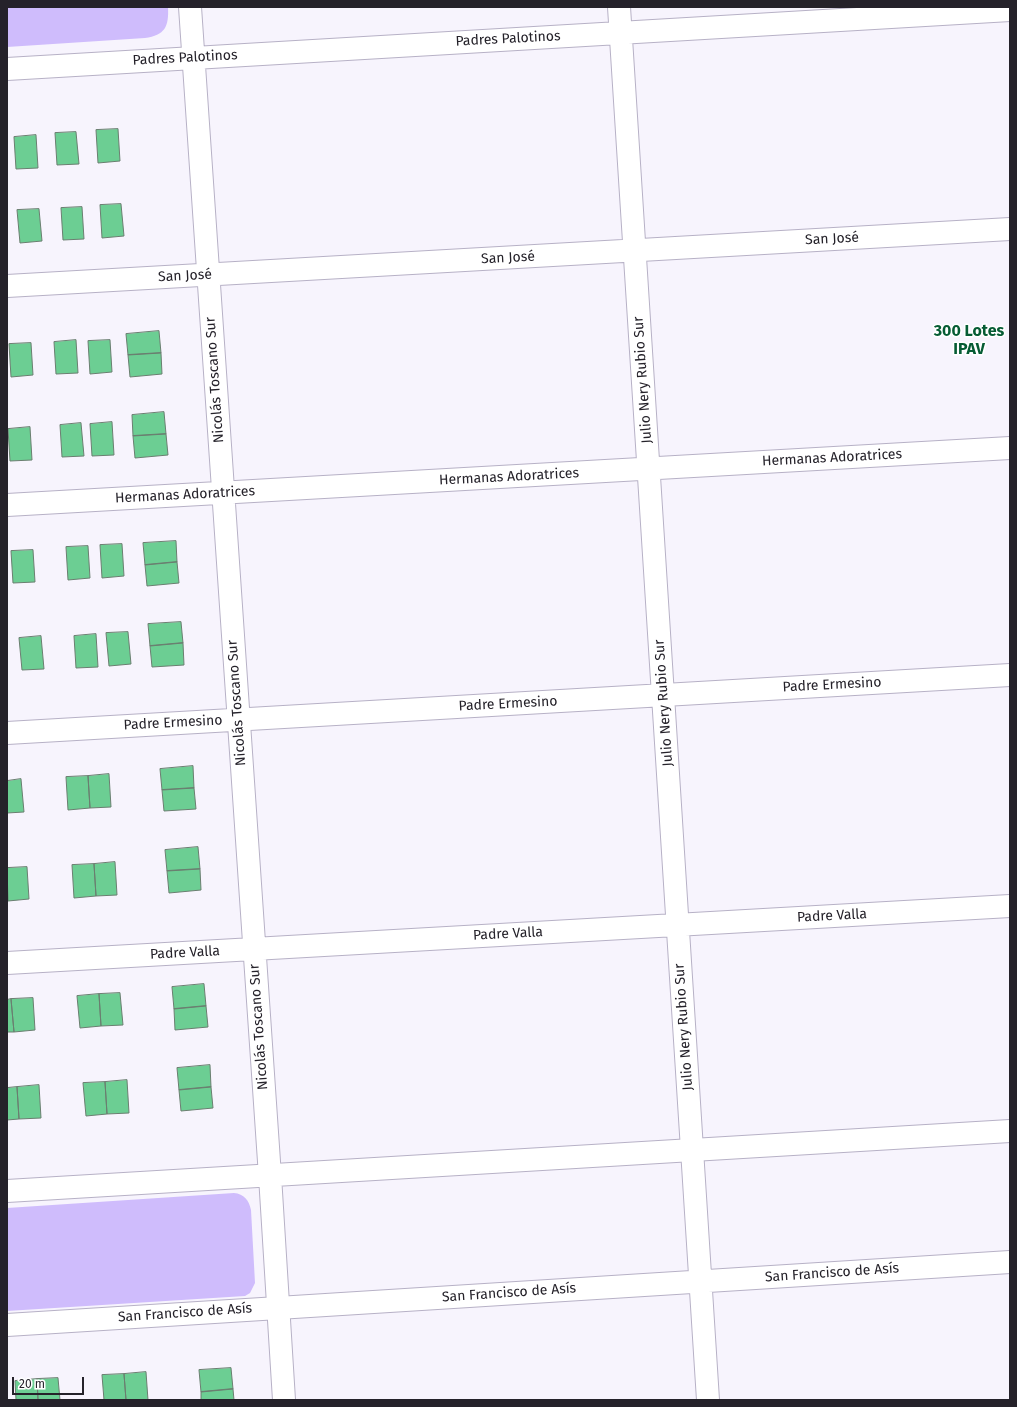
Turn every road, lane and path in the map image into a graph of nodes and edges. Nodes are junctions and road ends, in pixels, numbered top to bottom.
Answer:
1 (190, 7) edge
2 (619, 7) edge
3 (1010, 10) edge
4 (621, 32) junction
5 (193, 58) junction
6 (7, 69) edge
7 (1010, 229) edge
8 (635, 250) junction
9 (208, 275) junction
10 (7, 286) edge
11 (1010, 448) edge
12 (649, 469) junction
13 (223, 493) junction
14 (7, 505) edge
15 (1010, 675) edge
16 (663, 695) junction
17 (238, 719) junction
18 (7, 733) edge
19 (1010, 906) edge
20 (678, 925) junction
21 (254, 949) junction
22 (7, 963) edge
23 (1010, 1131) edge
24 (692, 1150) junction
25 (270, 1176) junction
26 (7, 1191) edge
27 (1010, 1262) edge
28 (700, 1281) junction
29 (278, 1308) junction
30 (7, 1324) edge
31 (284, 1400) edge
32 (708, 1400) edge

1 - 5 street, Nicolás Toscano Sur
2 - 4 street, Julio Nery Rubio Sur
3 - 4 street, Padres Palotinos
4 - 5 street, Padres Palotinos
4 - 8 street, Julio Nery Rubio Sur
5 - 6 street, Padres Palotinos
5 - 9 street, Nicolás Toscano Sur
7 - 8 street, San José
8 - 9 street, San José
8 - 12 street, Julio Nery Rubio Sur
9 - 10 street, San José
9 - 13 street, Nicolás Toscano Sur
11 - 12 street, Hermanas Adoratrices
12 - 13 street, Hermanas Adoratrices
12 - 16 street, Julio Nery Rubio Sur
13 - 14 street, Hermanas Adoratrices
13 - 17 street, Nicolás Toscano Sur
15 - 16 street, Padre Ermesino
16 - 17 street, Padre Ermesino
16 - 20 street, Julio Nery Rubio Sur
17 - 18 street, Padre Ermesino
17 - 21 street, Nicolás Toscano Sur
19 - 20 street, Padre Valla
20 - 21 street, Padre Valla
20 - 24 street, Julio Nery Rubio Sur
21 - 22 street, Padre Valla
21 - 25 street, Nicolás Toscano Sur
23 - 24 street
24 - 25 street
24 - 28 street, Julio Nery Rubio Sur
25 - 26 street
25 - 29 street, Nicolás Toscano Sur
27 - 28 street, San Francisco de Asís
28 - 29 street, San Francisco de Asís
28 - 32 street, Julio Nery Rubio Sur
29 - 30 street, San Francisco de Asís
29 - 31 street, Nicolás Toscano Sur

